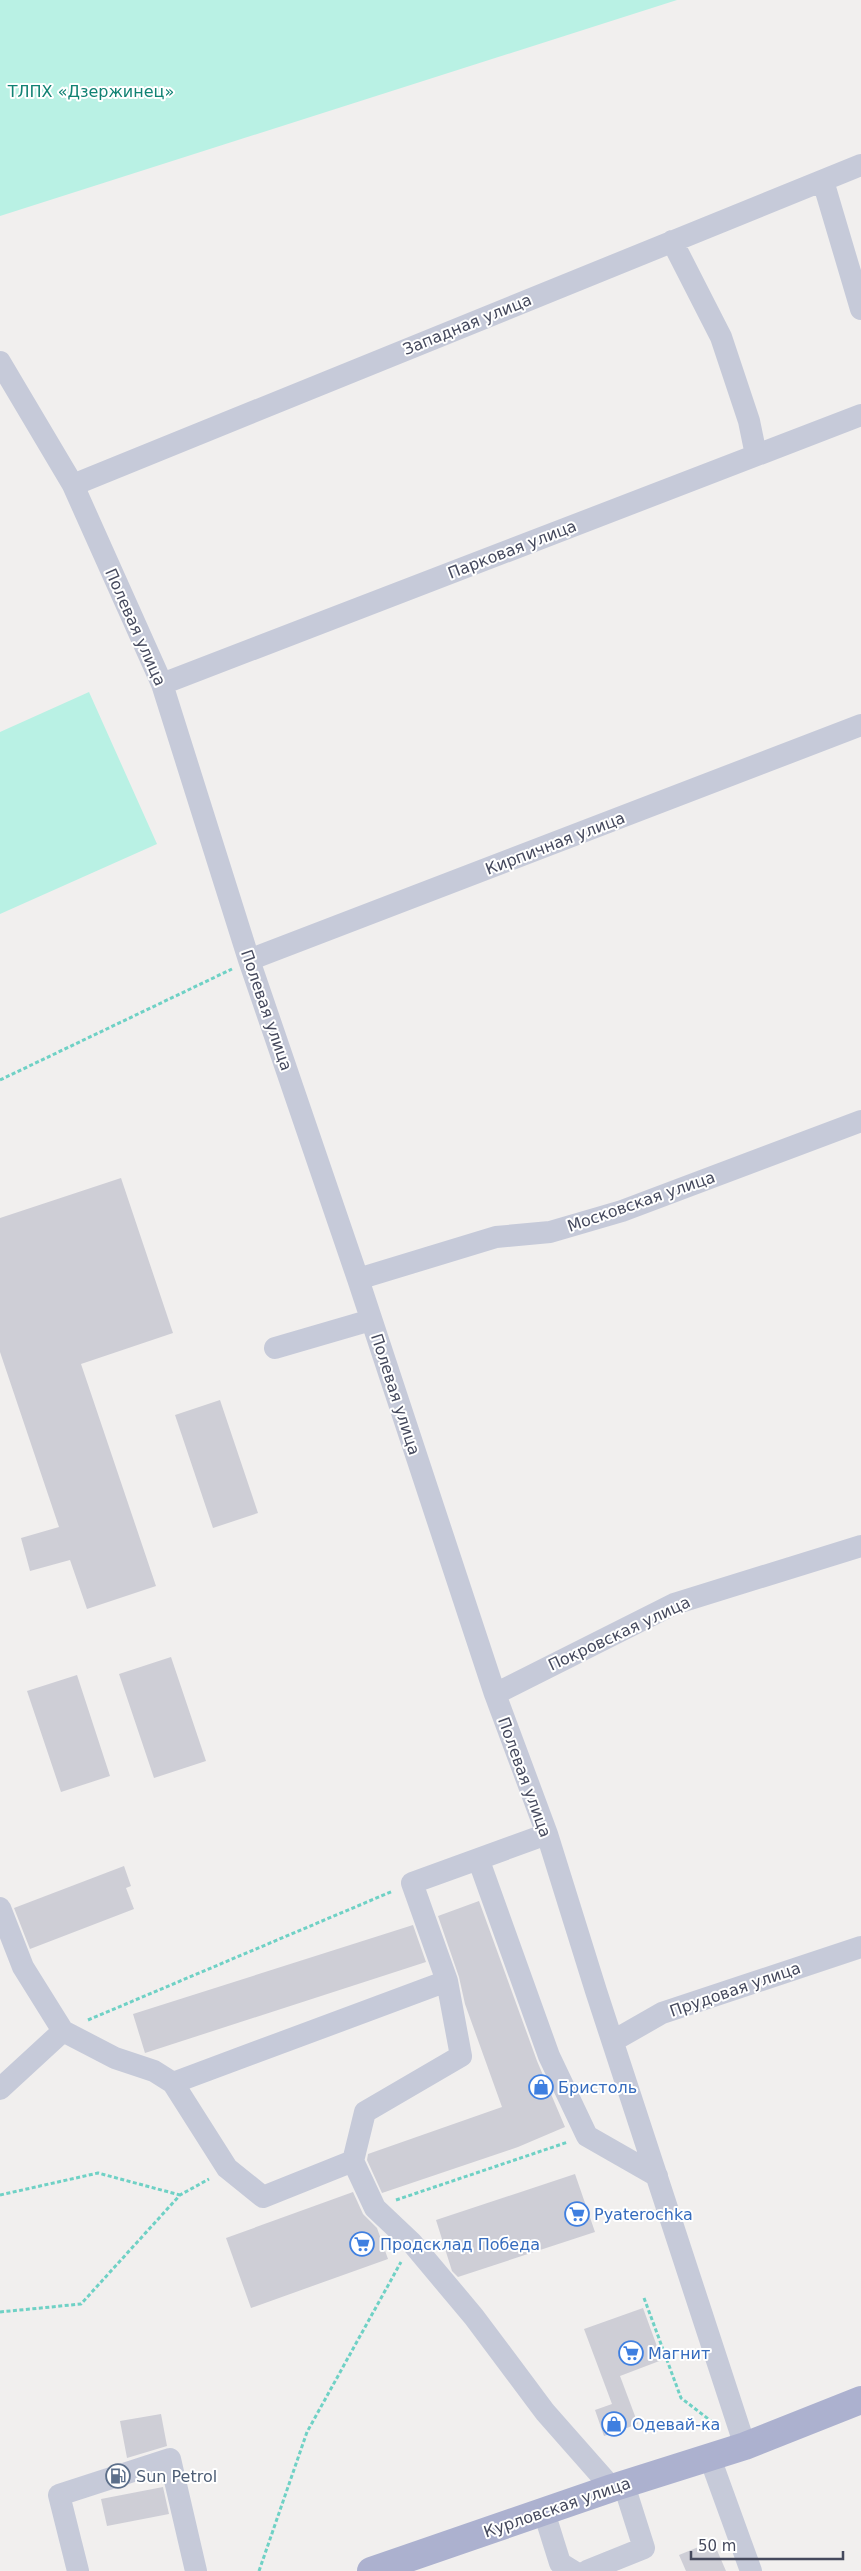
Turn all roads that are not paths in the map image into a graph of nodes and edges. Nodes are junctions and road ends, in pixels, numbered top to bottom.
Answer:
1 (861, 165) edge
2 (823, 181) junction
3 (672, 241) junction
4 (861, 310) edge
5 (0, 362) edge
6 (861, 415) edge
7 (756, 455) junction
8 (72, 485) junction
9 (162, 684) junction
10 (861, 725) edge
11 (249, 960) junction
12 (861, 1121) edge
13 (358, 1279) junction
14 (372, 1320) junction
15 (275, 1348) dead end
16 (861, 1546) edge
17 (494, 1694) junction
18 (547, 1834) junction
19 (479, 1861) junction
20 (0, 1908) edge
21 (861, 1947) edge
22 (448, 1981) junction
23 (63, 2031) junction
24 (613, 2041) junction
25 (173, 2083) junction
26 (0, 2089) edge
27 (353, 2161) junction
28 (657, 2176) junction
29 (861, 2400) edge
30 (745, 2446) junction
31 (710, 2458) junction
32 (618, 2486) junction
33 (544, 2512) junction
34 (78, 2571) edge
35 (196, 2571) edge
36 (371, 2571) edge
37 (573, 2571) edge
38 (587, 2571) edge
39 (751, 2571) edge

1 - 2 street, Западная улица
2 - 3 street, Западная улица
2 - 4 street
3 - 7 street
3 - 8 street, Западная улица
5 - 8 street, Полевая улица
6 - 7 street, Парковая улица
7 - 9 street, Парковая улица
8 - 9 street, Полевая улица
9 - 11 street, Полевая улица
10 - 11 street, Кирпичная улица
11 - 13 street, Полевая улица
12 - 13 street, Московская улица
13 - 14 street, Полевая улица
14 - 15 street
14 - 17 street, Полевая улица
16 - 17 street, Покровская улица
17 - 18 street, Полевая улица
18 - 19 street
18 - 24 street, Полевая улица
19 - 22 street
19 - 28 street
20 - 23 street
21 - 24 street, Прудовая улица
22 - 25 street
22 - 27 street
23 - 25 street
23 - 26 street
24 - 28 street, Полевая улица
25 - 27 street
27 - 32 street
28 - 30 street, Полевая улица
29 - 30 main road, Курловская улица
30 - 31 main road, Курловская улица
31 - 32 main road, Курловская улица
31 - 39 street
32 - 33 main road, Курловская улица
32 - 38 street
33 - 36 main road, Курловская улица
33 - 37 street
34 - 35 street

